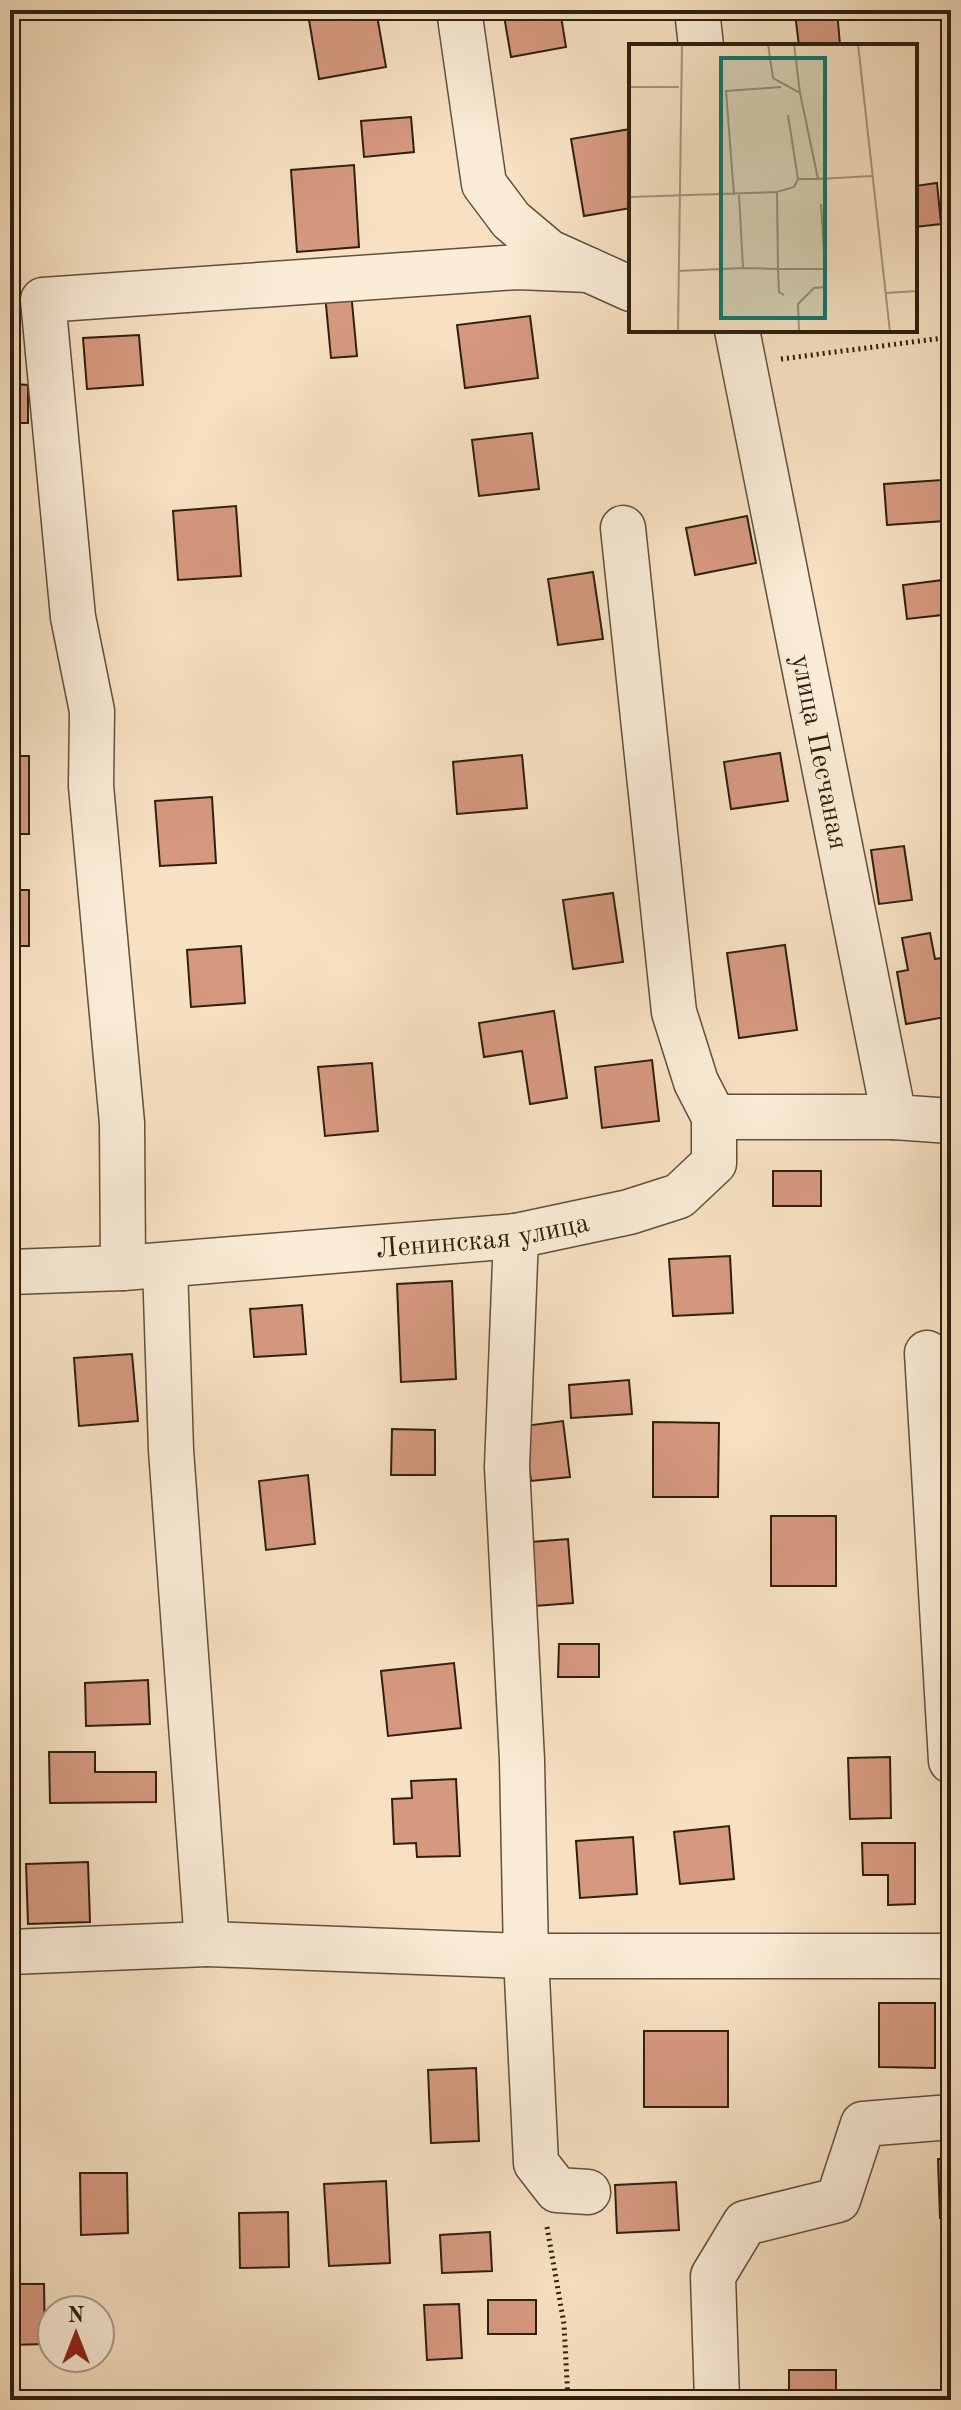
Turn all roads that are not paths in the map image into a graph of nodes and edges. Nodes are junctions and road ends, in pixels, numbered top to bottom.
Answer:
1 (459, 10) edge
2 (697, 10) edge
3 (701, 44) edge
4 (589, 270) junction
5 (629, 288) edge
6 (741, 347) edge
7 (623, 528) dead end
8 (714, 1117) junction
9 (894, 1117) junction
10 (951, 1121) edge
11 (516, 1236) junction
12 (144, 1266) junction
13 (10, 1272) edge
14 (927, 1353) dead end
15 (951, 1761) edge
16 (207, 1944) junction
17 (10, 1952) edge
18 (526, 1956) junction
19 (951, 1956) edge
20 (951, 2117) edge
21 (588, 2192) dead end
22 (717, 2400) edge

1 - 4 street
2 - 3 street
4 - 5 street
4 - 12 street
6 - 9 street, улица Песчаная
7 - 8 street
8 - 9 street
8 - 11 street, Ленинская улица
9 - 10 street
11 - 12 street, Ленинская улица
11 - 18 street
12 - 13 street, Ленинская улица
12 - 16 street
14 - 15 street
16 - 17 street
16 - 18 street
18 - 19 street
18 - 21 street
20 - 22 street

